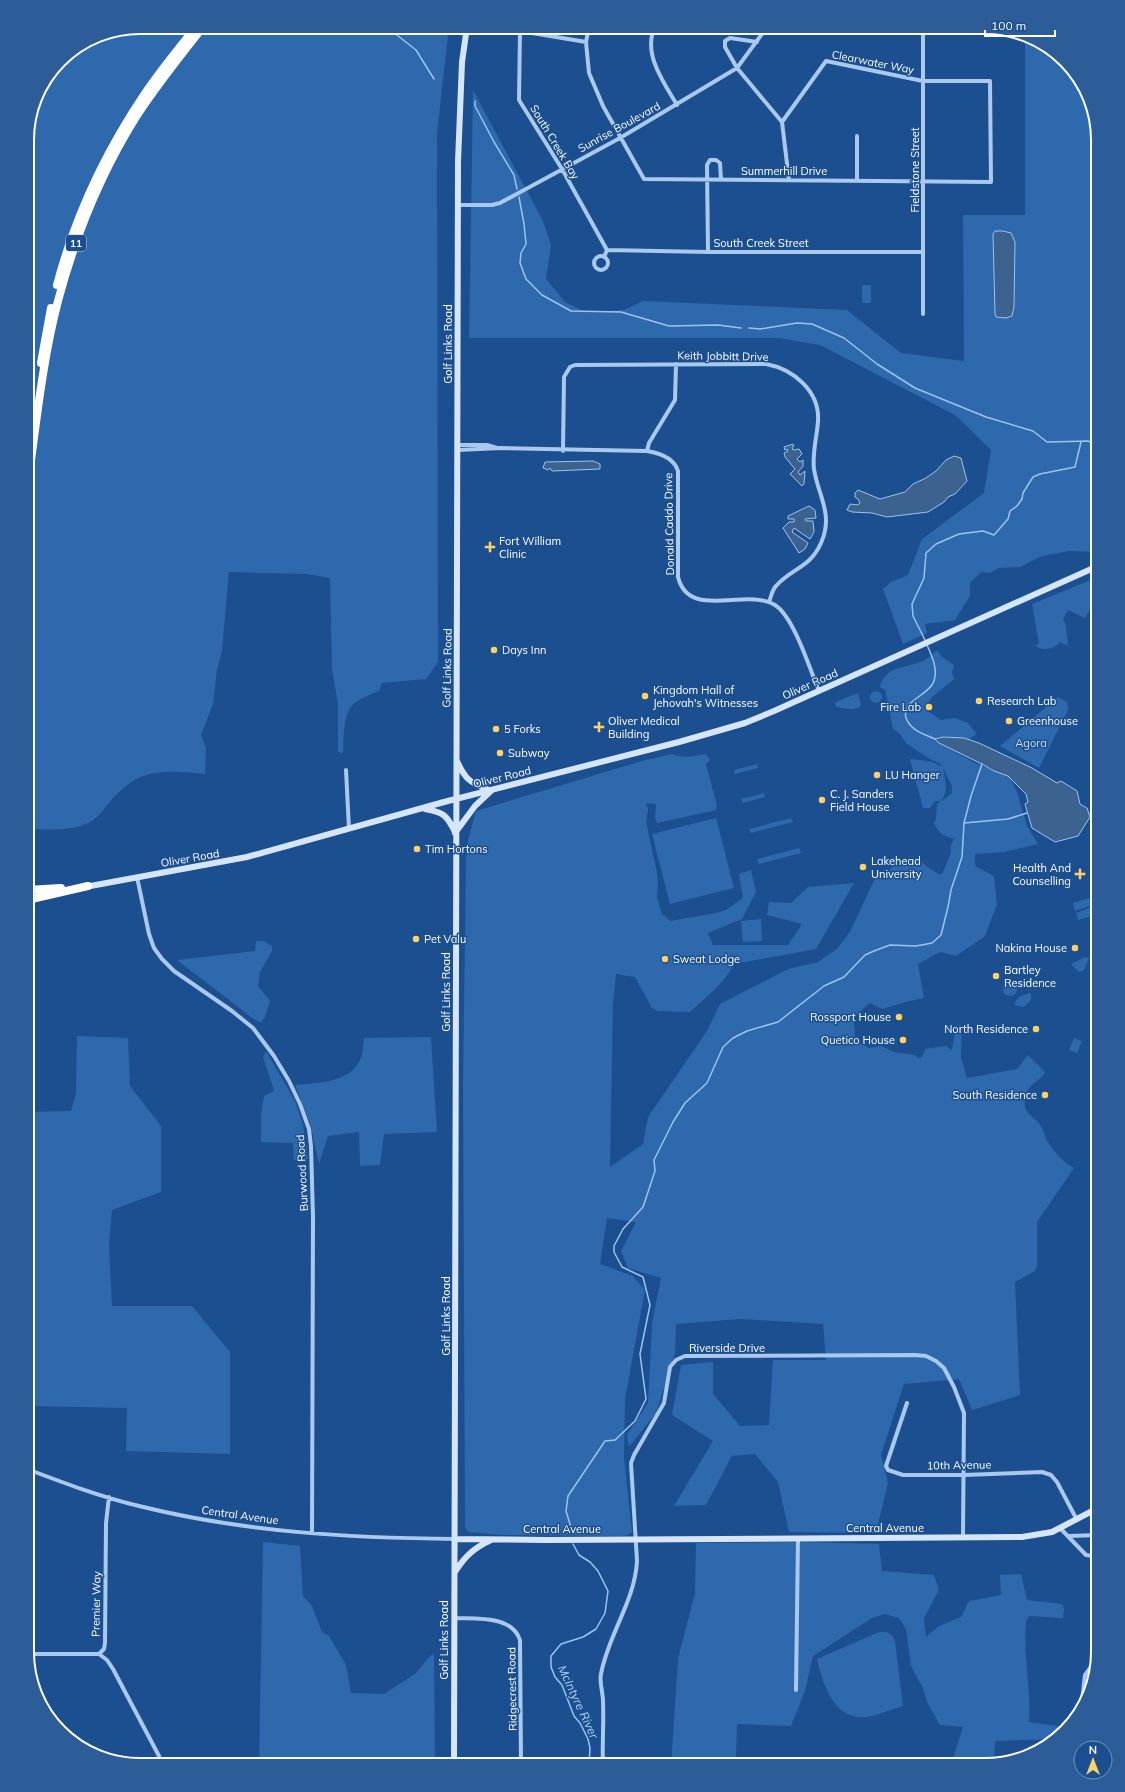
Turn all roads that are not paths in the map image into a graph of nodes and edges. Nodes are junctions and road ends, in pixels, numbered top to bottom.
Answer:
1 (190, 34) edge
2 (198, 34) edge
3 (466, 34) edge
4 (520, 34) edge
5 (538, 34) edge
6 (588, 34) edge
7 (651, 34) edge
8 (762, 34) edge
9 (923, 34) edge
10 (586, 42) junction
11 (757, 42) junction
12 (737, 68) junction
13 (923, 81) junction
14 (990, 82) joint
15 (677, 105) junction
16 (782, 122) junction
17 (857, 136) dead end
18 (620, 138) junction
19 (562, 169) junction
20 (707, 180) junction
21 (721, 180) junction
22 (789, 180) junction
23 (857, 180) junction
24 (924, 180) junction
25 (458, 205) junction
26 (607, 250) junction
27 (708, 252) junction
28 (923, 252) junction
29 (604, 257) dead end
30 (923, 314) dead end
31 (676, 364) junction
32 (34, 405) edge
33 (34, 445) edge
34 (458, 448) junction
35 (563, 451) junction
36 (647, 451) junction
37 (1091, 569) edge
38 (768, 602) junction
39 (819, 691) junction
40 (456, 757) junction
41 (346, 770) dead end
42 (491, 790) junction
43 (456, 799) junction
44 (422, 808) junction
45 (349, 829) junction
46 (455, 833) junction
47 (137, 877) junction
48 (88, 886) junction
49 (34, 890) edge
50 (34, 895) edge
51 (34, 898) edge
52 (907, 1403) dead end
53 (34, 1472) edge
54 (964, 1475) junction
55 (109, 1497) junction
56 (1091, 1512) edge
57 (1077, 1520) junction
58 (1060, 1528) junction
59 (312, 1534) junction
60 (1091, 1535) edge
61 (1069, 1536) junction
62 (963, 1537) junction
63 (798, 1538) junction
64 (456, 1539) junction
65 (492, 1539) junction
66 (636, 1539) junction
67 (1091, 1556) edge
68 (454, 1573) junction
69 (454, 1618) junction
70 (34, 1654) edge
71 (99, 1654) junction
72 (1089, 1669) edge
73 (796, 1690) dead end
74 (1083, 1691) edge
75 (160, 1758) edge
76 (454, 1758) edge
77 (521, 1758) edge
78 (603, 1758) edge

1 - 32 highway, 11
2 - 33 highway, 11
3 - 25 main road, Golf Links Road
4 - 19 street, South Creek Bay
5 - 10 street, South Creek Bay
6 - 10 street, Summerhill Drive
7 - 15 street
8 - 11 street, Sunrise Boulevard
9 - 13 street, Fieldstone Street
10 - 18 street, Summerhill Drive
11 - 12 street, Sunrise Boulevard
11 - 12 street
12 - 15 street, Sunrise Boulevard
12 - 16 street
13 - 14 street, Clearwater Way
13 - 16 street, Clearwater Way
13 - 24 street, Fieldstone Street
14 - 24 street, Summerhill Drive
15 - 18 street, Sunrise Boulevard
16 - 22 street
17 - 23 street
18 - 19 street, Sunrise Boulevard
18 - 20 street, Summerhill Drive
19 - 25 street, Sunrise Boulevard
19 - 26 street, South Creek Bay
20 - 21 street, Summerhill Drive
20 - 21 street
20 - 27 street
21 - 22 street, Summerhill Drive
22 - 23 street, Summerhill Drive
23 - 24 street, Summerhill Drive
24 - 28 street, Fieldstone Street
25 - 34 main road, Golf Links Road
26 - 27 street, South Creek Street
26 - 29 street
27 - 28 street, South Creek Street
28 - 30 street, Fieldstone Street
31 - 35 street, Keith Jobbitt Drive
31 - 36 street
31 - 38 street, Keith Jobbitt Drive
34 - 35 street, Donald Caddo Drive
34 - 40 main road, Golf Links Road
35 - 36 street, Donald Caddo Drive
36 - 38 street, Donald Caddo Drive
37 - 39 main road, Oliver Road
38 - 39 street
39 - 42 main road, Oliver Road
40 - 42 main road
40 - 43 main road, Golf Links Road
41 - 45 street
42 - 43 main road, Oliver Road
42 - 46 main road
43 - 44 main road, Oliver Road
43 - 46 main road, Golf Links Road
44 - 45 main road, Oliver Road
44 - 46 main road
45 - 47 main road, Oliver Road
46 - 64 main road, Golf Links Road
47 - 48 main road, Oliver Road
47 - 59 street, Burwood Road
48 - 49 highway
48 - 50 main road, Oliver Road
48 - 51 highway
52 - 54 street, 10th Avenue
53 - 55 street, Central Avenue
54 - 57 street, 10th Avenue
54 - 62 street, Riverside Drive
54 - 66 street, Riverside Drive
55 - 59 street, Central Avenue
55 - 71 street, Premier Way
56 - 57 main road, Central Avenue
57 - 58 main road, Central Avenue
58 - 61 street
58 - 62 main road, Central Avenue
59 - 64 street, Central Avenue
60 - 61 street
61 - 67 street
62 - 63 main road, Central Avenue
63 - 66 main road, Central Avenue
63 - 73 street
64 - 65 main road, Central Avenue
64 - 68 main road, Golf Links Road
65 - 66 main road, Central Avenue
65 - 68 main road
66 - 78 street, Riverside Drive
68 - 69 main road, Golf Links Road
69 - 76 main road, Golf Links Road
69 - 77 street, Ridgecrest Road
70 - 71 street
71 - 75 street
72 - 74 street

